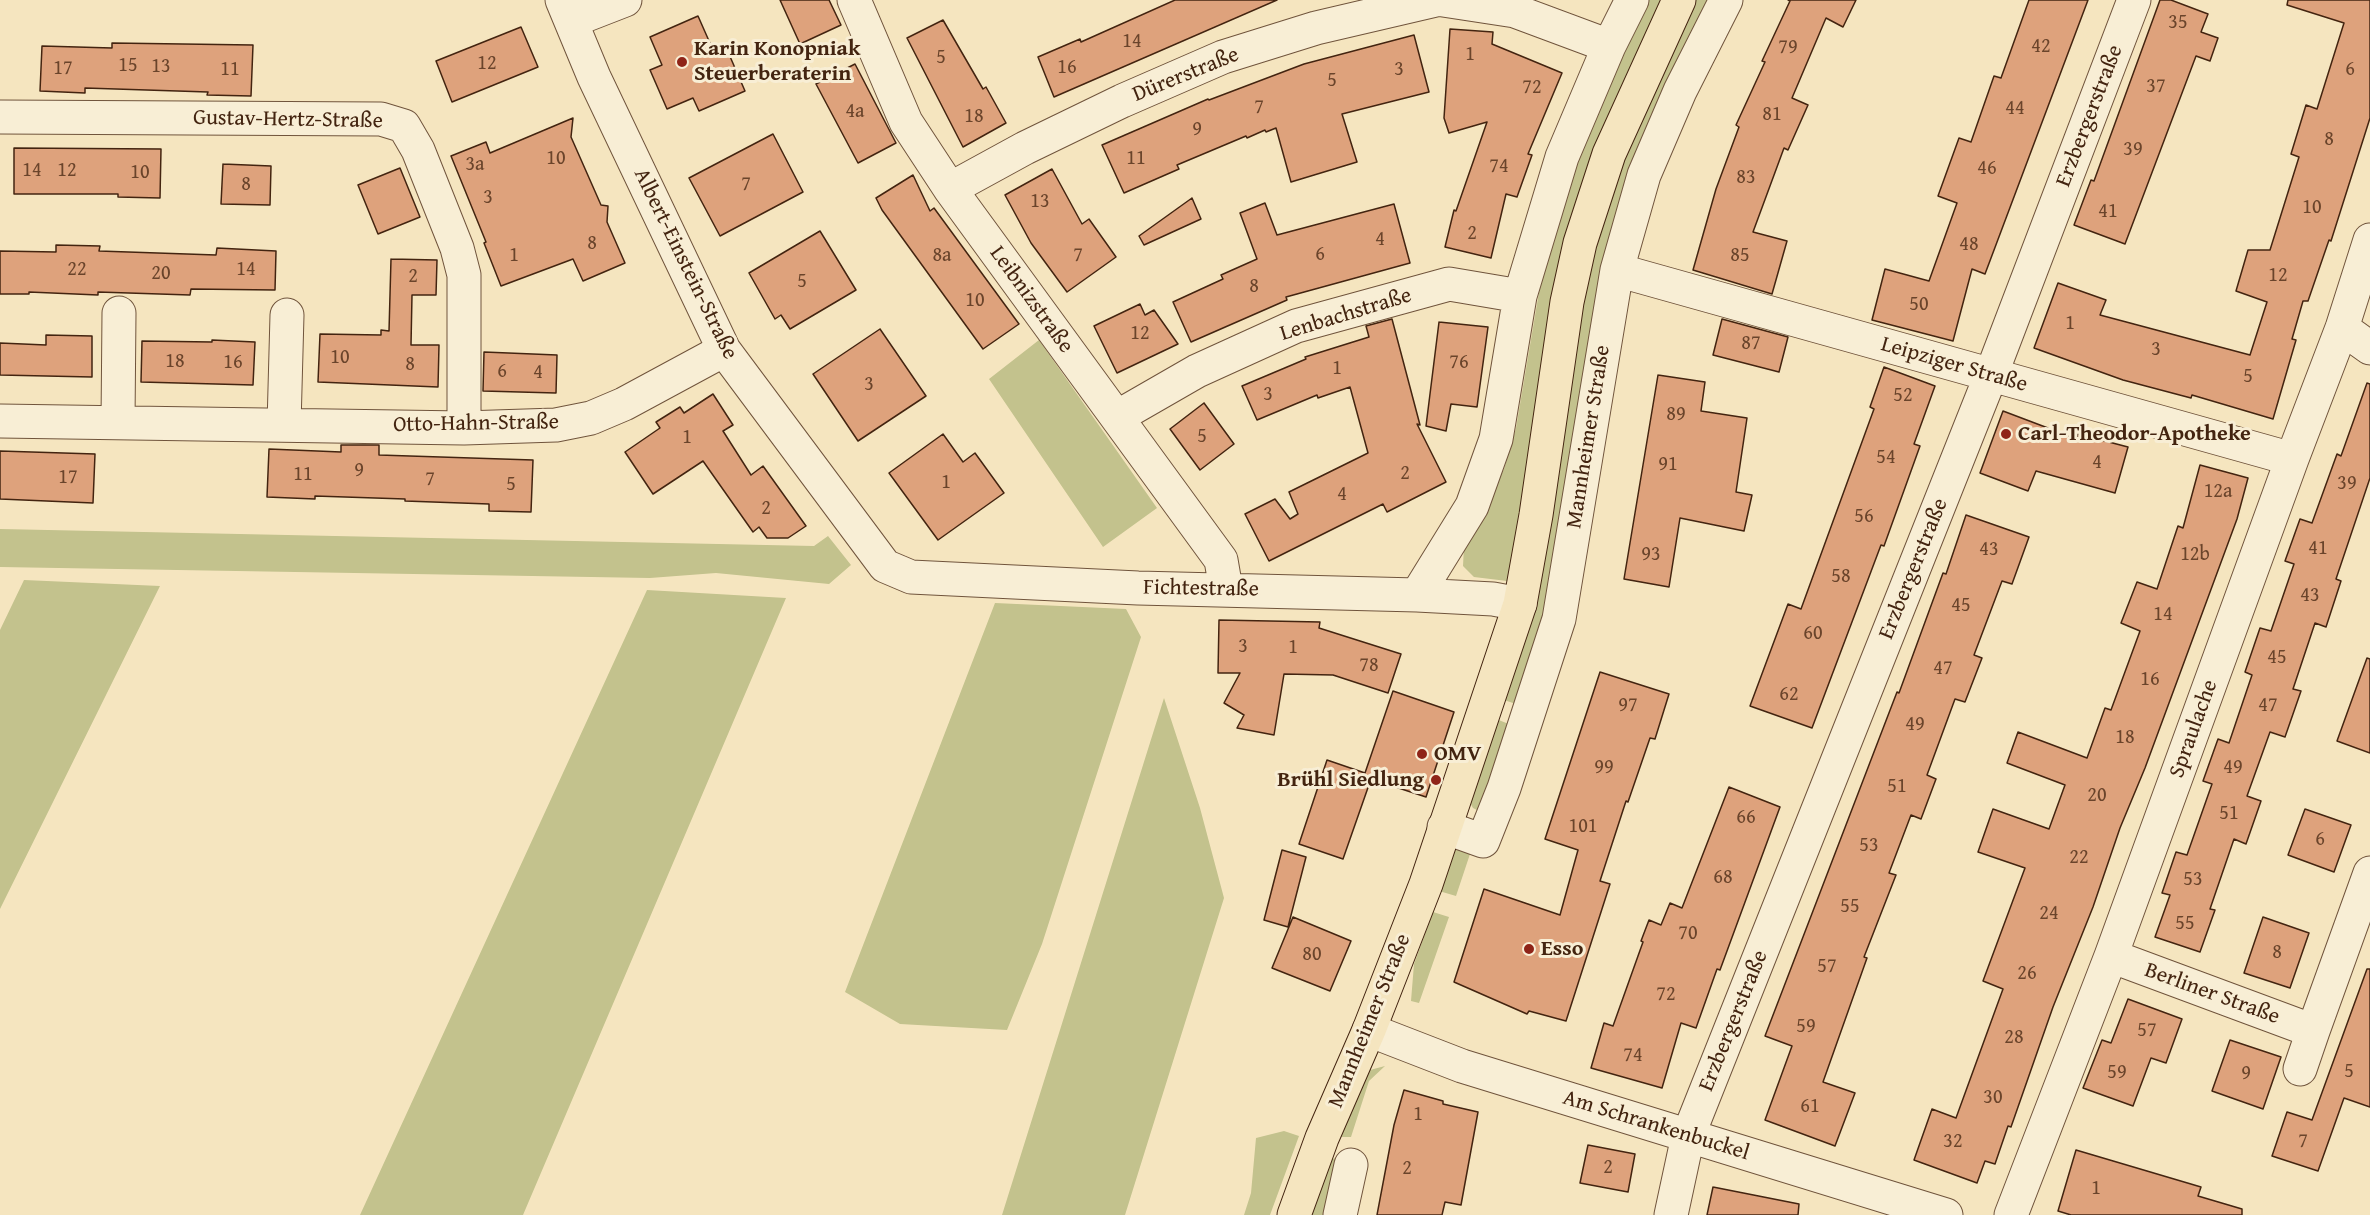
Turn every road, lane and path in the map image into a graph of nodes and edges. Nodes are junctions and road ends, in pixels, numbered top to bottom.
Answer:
1 (625, 0) edge
2 (854, 0) edge
3 (1436, 0) edge
4 (1443, 0) edge
5 (1632, 0) edge
6 (1679, 0) edge
7 (1726, 0) edge
8 (2134, 0) edge
9 (567, 11) edge
10 (1609, 46) junction
11 (0, 117) edge
12 (950, 189) junction
13 (2370, 240) edge
14 (1617, 270) junction
15 (1520, 296) junction
16 (119, 314) dead end
17 (287, 315) dead end
18 (2342, 328) junction
19 (2370, 348) edge
20 (724, 350) junction
21 (1991, 375) junction
22 (1117, 417) junction
23 (0, 421) edge
24 (118, 423) junction
25 (284, 425) junction
26 (464, 428) junction
27 (2292, 459) junction
28 (885, 566) joint
29 (1226, 589) junction
30 (1417, 595) junction
31 (1520, 604) junction
32 (1444, 827) junction
33 (2370, 873) edge
34 (2111, 956) junction
35 (1369, 1030) junction
36 (2313, 1031) junction
37 (2300, 1069) dead end
38 (1688, 1136) junction
39 (1351, 1165) dead end
40 (1294, 1215) edge
41 (1340, 1215) edge
42 (1671, 1215) edge
43 (1946, 1215) edge
44 (2011, 1215) edge

1 - 9 street
2 - 12 street, Leibnizstraße
3 - 12 street, Dürerstraße
4 - 10 street
5 - 10 street
6 - 31 main road, Mannheimer Straße
7 - 14 street, Mannheimer Straße
8 - 21 street, Erzbergerstraße
9 - 20 street, Albert-Einstein-Straße
10 - 15 street
11 - 26 street, Gustav-Hertz-Straße
12 - 22 street, Leibnizstraße
13 - 18 street, Spraulache
14 - 21 street, Leipziger Straße
14 - 32 street, Mannheimer Straße
15 - 22 street, Lenbachstraße
15 - 30 street
16 - 24 street
17 - 25 street
18 - 19 street
18 - 27 street, Spraulache
20 - 26 street, Otto-Hahn-Straße
20 - 28 street, Albert-Einstein-Straße
21 - 27 street, Leipziger Straße
21 - 38 street, Erzbergerstraße
22 - 29 street, Leibnizstraße
23 - 24 street, Otto-Hahn-Straße
24 - 25 street, Otto-Hahn-Straße
25 - 26 street, Otto-Hahn-Straße
27 - 34 street, Spraulache
28 - 29 street, Fichtestraße
29 - 30 street, Fichtestraße
30 - 31 street, Fichtestraße
31 - 32 main road, Mannheimer Straße
32 - 35 main road, Mannheimer Straße
33 - 36 street
34 - 36 street, Berliner Straße
34 - 44 street, Spraulache
35 - 38 street, Am Schrankenbuckel
35 - 40 main road, Mannheimer Straße
36 - 37 street
38 - 42 street, Erzbergerstraße
38 - 43 street, Am Schrankenbuckel
39 - 41 street

